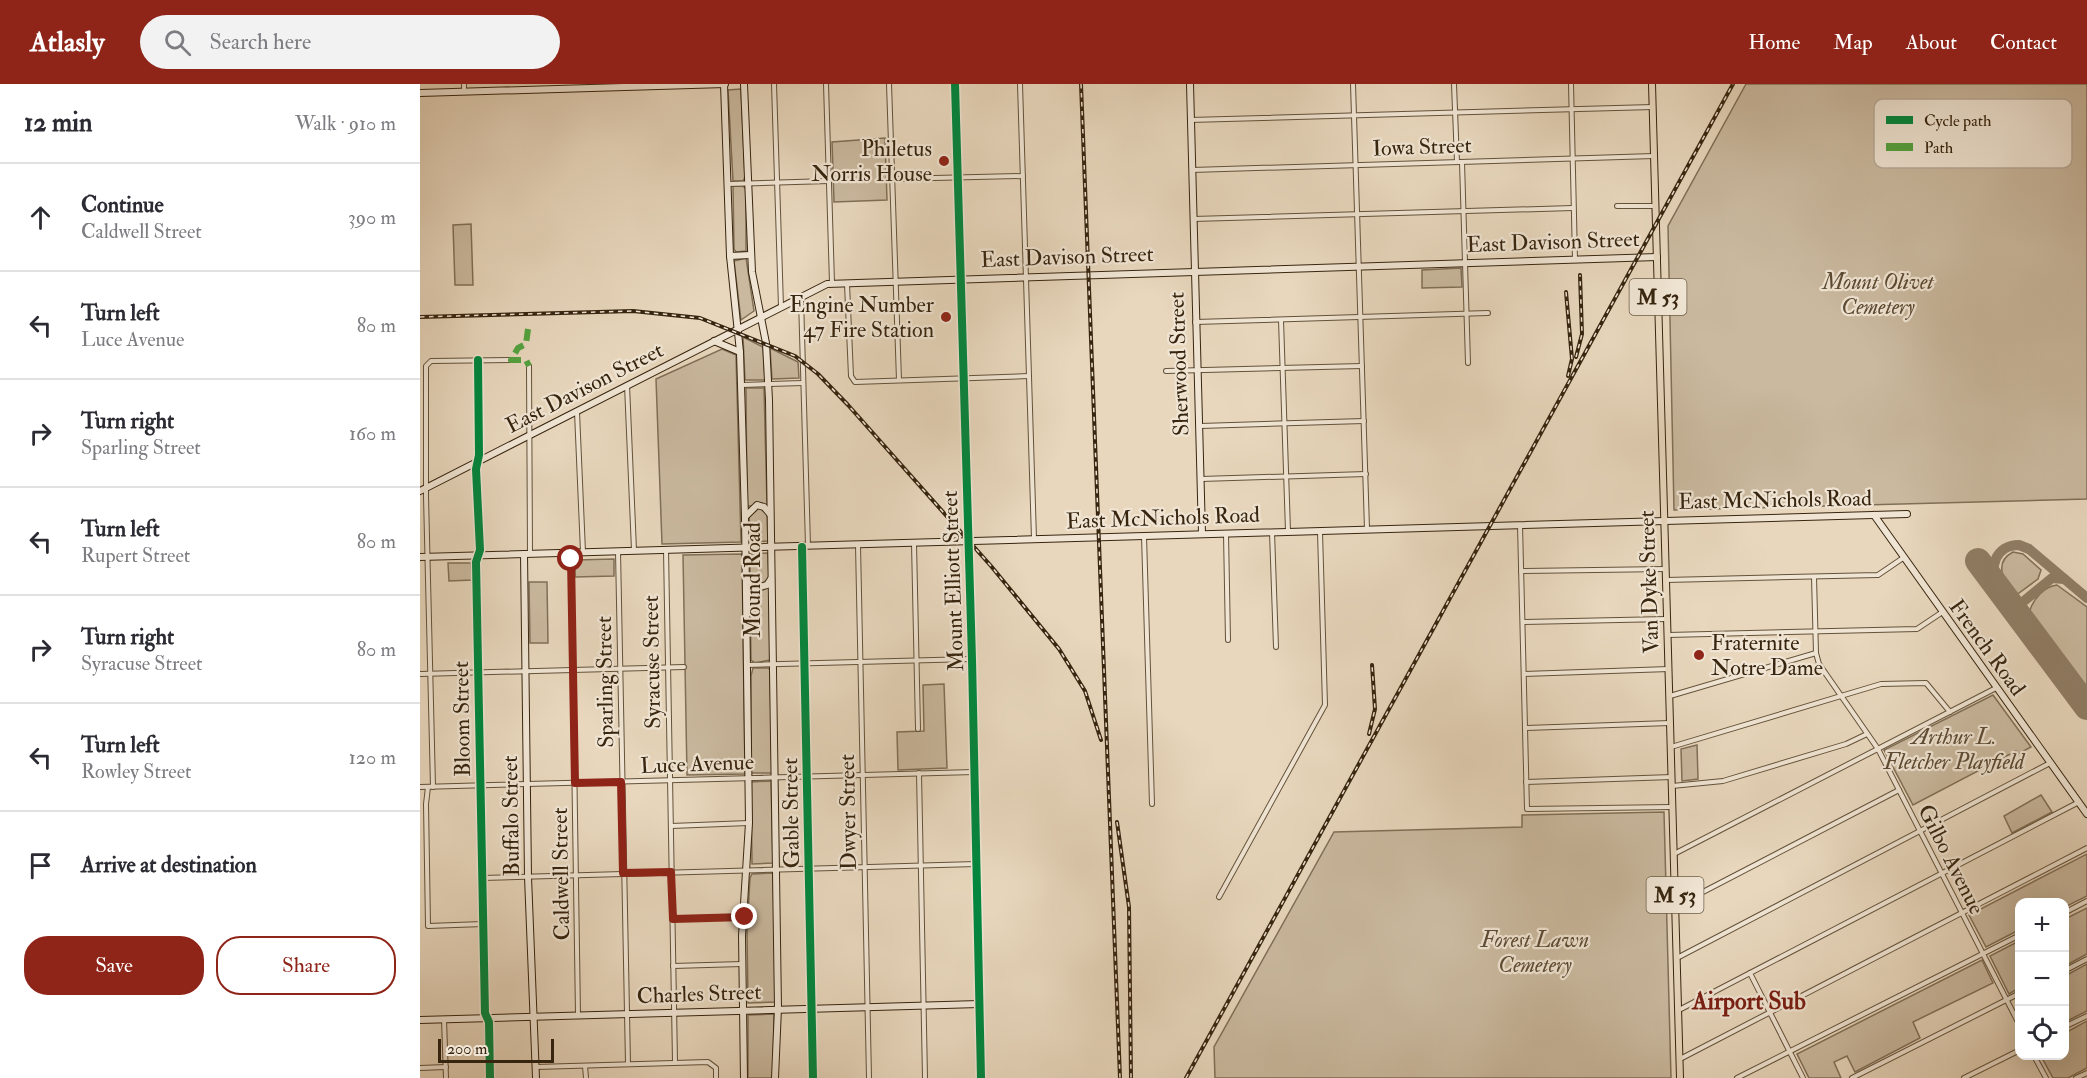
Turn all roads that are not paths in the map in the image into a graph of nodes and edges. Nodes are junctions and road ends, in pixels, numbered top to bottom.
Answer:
1 (725, 84) edge
2 (744, 84) edge
3 (774, 84) edge
4 (826, 84) edge
5 (889, 84) edge
6 (954, 84) edge
7 (1020, 84) edge
8 (1190, 84) edge
9 (1353, 84) edge
10 (1454, 84) edge
11 (1571, 84) edge
12 (1652, 84) edge
13 (669, 85) edge
14 (567, 86) edge
15 (618, 86) edge
16 (516, 87) edge
17 (464, 88) edge
18 (420, 93) edge
19 (1653, 107) junction
20 (1572, 109) junction
21 (1455, 113) junction
22 (1354, 116) junction
23 (1189, 120) junction
24 (1654, 156) junction
25 (1572, 158) junction
26 (1456, 162) junction
27 (1462, 162) junction
28 (1356, 165) junction
29 (1191, 170) junction
30 (1023, 176) junction
31 (957, 177) junction
32 (892, 179) junction
33 (829, 181) junction
34 (777, 182) junction
35 (747, 183) junction
36 (728, 184) junction
37 (1617, 206) dead end
38 (1656, 206) junction
39 (1574, 208) junction
40 (1464, 211) junction
41 (1357, 214) junction
42 (1192, 219) junction
43 (750, 255) junction
44 (730, 256) junction
45 (1657, 257) junction
46 (1575, 259) junction
47 (1465, 262) junction
48 (1359, 265) junction
49 (1193, 270) junction
50 (1026, 276) junction
51 (961, 278) junction
52 (896, 281) junction
53 (847, 283) junction
54 (832, 284) junction
55 (801, 297) junction
56 (781, 307) junction
57 (1488, 313) dead end
58 (1467, 314) junction
59 (761, 317) junction
60 (1361, 317) junction
61 (1281, 320) junction
62 (1195, 322) junction
63 (738, 328) junction
64 (714, 341) junction
65 (740, 352) junction
66 (478, 360) junction
67 (511, 360) dead end
68 (1468, 363) dead end
69 (530, 366) dead end
70 (1362, 366) junction
71 (1282, 368) junction
72 (1166, 371) dead end
73 (1197, 371) junction
74 (1029, 376) junction
75 (964, 378) junction
76 (899, 380) junction
77 (803, 383) junction
78 (768, 384) junction
79 (627, 385) junction
80 (742, 385) junction
81 (577, 411) junction
82 (1364, 421) junction
83 (1284, 423) junction
84 (1198, 426) junction
85 (528, 436) junction
86 (477, 462) junction
87 (1366, 474) junction
88 (1286, 476) junction
89 (1200, 479) junction
90 (423, 489) edge
91 (1907, 514) dead end
92 (770, 515) junction
93 (1877, 516) junction
94 (745, 517) junction
95 (1665, 520) junction
96 (1520, 524) junction
97 (1367, 529) junction
98 (1288, 531) junction
99 (1320, 531) junction
100 (1272, 532) junction
101 (1226, 533) junction
102 (1202, 534) junction
103 (1144, 536) junction
104 (1034, 539) junction
105 (969, 541) junction
106 (914, 543) junction
107 (858, 545) junction
108 (805, 546) junction
109 (746, 548) junction
110 (770, 548) junction
111 (666, 550) junction
112 (618, 551) junction
113 (634, 551) junction
114 (571, 552) junction
115 (583, 552) junction
116 (527, 554) junction
117 (478, 555) junction
118 (420, 557) edge
119 (428, 557) junction
120 (1903, 558) junction
121 (1666, 569) junction
122 (1521, 571) junction
123 (746, 575) junction
124 (1814, 577) junction
125 (771, 578) junction
126 (1666, 580) junction
127 (1941, 613) junction
128 (1667, 619) junction
129 (1522, 622) junction
130 (1816, 631) junction
131 (1668, 635) junction
132 (1228, 640) dead end
133 (1276, 647) dead end
134 (1816, 653) junction
135 (972, 659) junction
136 (917, 660) junction
137 (861, 662) junction
138 (805, 664) junction
139 (747, 665) junction
140 (771, 665) junction
141 (684, 667) dead end
142 (667, 668) junction
143 (620, 669) junction
144 (1669, 669) junction
145 (573, 670) junction
146 (526, 671) junction
147 (479, 673) junction
148 (420, 674) edge
149 (431, 674) junction
150 (1524, 674) junction
151 (1996, 688) junction
152 (1670, 696) junction
153 (1841, 696) junction
154 (1950, 712) junction
155 (1670, 723) junction
156 (1526, 728) junction
157 (918, 729) dead end
158 (1867, 734) junction
159 (1671, 747) junction
160 (1878, 749) junction
161 (2050, 763) dead end
162 (974, 772) junction
163 (919, 773) junction
164 (863, 775) junction
165 (807, 776) junction
166 (1672, 777) junction
167 (749, 778) junction
168 (773, 778) junction
169 (670, 780) junction
170 (621, 782) junction
171 (1526, 782) junction
172 (575, 783) junction
173 (527, 785) junction
174 (481, 786) junction
175 (1672, 786) junction
176 (420, 787) edge
177 (430, 787) junction
178 (1899, 790) junction
179 (2079, 802) junction
180 (1152, 804) dead end
181 (1673, 807) junction
182 (2087, 814) edge
183 (749, 823) junction
184 (671, 826) junction
185 (1919, 832) junction
186 (2087, 848) edge
187 (1674, 854) junction
188 (976, 864) junction
189 (921, 865) junction
190 (865, 866) junction
191 (775, 868) junction
192 (809, 868) junction
193 (748, 869) junction
194 (671, 872) junction
195 (623, 873) junction
196 (1942, 874) junction
197 (577, 875) junction
198 (528, 877) junction
199 (482, 878) junction
200 (1219, 897) dead end
201 (2087, 902) edge
202 (1676, 906) junction
203 (2069, 911) edge
204 (1962, 913) junction
205 (745, 917) junction
206 (673, 919) junction
207 (483, 924) junction
208 (2015, 937) edge
209 (1982, 954) junction
210 (1677, 958) junction
211 (2087, 959) edge
212 (742, 964) junction
213 (673, 966) junction
214 (2069, 968) edge
215 (1750, 973) junction
216 (2015, 995) edge
217 (2006, 1000) junction
218 (979, 1004) junction
219 (923, 1005) junction
220 (867, 1006) junction
221 (778, 1008) junction
222 (811, 1008) junction
223 (744, 1009) junction
224 (1678, 1010) junction
225 (674, 1011) junction
226 (1770, 1012) junction
227 (627, 1013) junction
228 (578, 1015) junction
229 (533, 1016) junction
230 (2087, 1016) edge
231 (486, 1017) junction
232 (2015, 1018) edge
233 (444, 1019) junction
234 (420, 1020) edge
235 (2069, 1025) edge
236 (1790, 1051) junction
237 (2015, 1052) edge
238 (1680, 1059) junction
239 (2036, 1060) edge
240 (675, 1062) junction
241 (628, 1064) junction
242 (585, 1066) junction
243 (446, 1067) junction
244 (536, 1067) junction
245 (420, 1068) edge
246 (2087, 1072) edge
247 (446, 1078) edge
248 (490, 1078) edge
249 (536, 1078) edge
250 (586, 1078) edge
251 (716, 1078) edge
252 (744, 1078) edge
253 (775, 1078) edge
254 (813, 1078) edge
255 (869, 1078) edge
256 (925, 1078) edge
257 (981, 1078) edge
258 (1680, 1078) edge
259 (1737, 1078) edge
260 (1803, 1078) edge
261 (1852, 1078) edge
262 (1964, 1078) edge
263 (2046, 1078) edge
264 (2076, 1078) edge

1 - 13 main road
1 - 36 main road, Mound Road
2 - 35 main road, Mound Road
3 - 34 street
4 - 33 street
5 - 32 street
6 - 31 main road, Mount Elliott Street
7 - 30 street
8 - 23 main road, Sherwood Street
9 - 22 street
10 - 21 street
11 - 20 street
12 - 19 main road, Van Dyke Street / M 53
13 - 15 main road
14 - 15 main road
14 - 16 main road
16 - 17 main road
17 - 18 main road
19 - 20 street
19 - 24 main road, Van Dyke Street / M 53
20 - 21 street
20 - 25 street
21 - 22 street
21 - 26 street
22 - 23 street
22 - 28 street
23 - 29 main road, Sherwood Street
24 - 25 street, Iowa Street
24 - 38 main road, Van Dyke Street / M 53
25 - 27 street, Iowa Street
25 - 39 street
26 - 27 street, Iowa Street
26 - 28 street, Iowa Street
27 - 40 street
28 - 29 street, Iowa Street
28 - 41 street
29 - 42 main road, Sherwood Street
30 - 31 street
30 - 50 street
31 - 32 street
31 - 51 main road, Mount Elliott Street
32 - 52 street
33 - 34 street
33 - 54 street
34 - 35 street
34 - 56 street
35 - 36 street
35 - 43 main road, Mound Road
36 - 44 main road, Mound Road
37 - 38 street
38 - 45 main road, Van Dyke Street / M 53
39 - 40 street
39 - 46 street
40 - 41 street
40 - 47 street
41 - 42 street
41 - 48 street
42 - 49 main road, Sherwood Street
43 - 44 main road
43 - 59 main road, Mound Road
44 - 63 main road, Mound Road
45 - 46 main road, East Davison Street
45 - 95 main road, Van Dyke Street / M 53
46 - 47 main road, East Davison Street
47 - 48 main road, East Davison Street
47 - 58 street
48 - 49 main road, East Davison Street
48 - 60 street
49 - 50 main road, East Davison Street
49 - 62 main road, Sherwood Street
50 - 51 main road, East Davison Street
50 - 74 street
51 - 52 main road, East Davison Street
51 - 75 main road, Mount Elliott Street
52 - 53 main road, East Davison Street
52 - 76 street
53 - 54 main road, East Davison Street
53 - 76 street
54 - 55 main road, East Davison Street
55 - 56 main road, East Davison Street
55 - 77 street, Gable Street
56 - 59 main road, East Davison Street
57 - 58 street
58 - 60 street
58 - 68 street
59 - 63 main road, East Davison Street
59 - 78 main road, Mound Road
60 - 61 street
60 - 70 street
61 - 62 street
61 - 71 street
62 - 73 main road, Sherwood Street
63 - 64 main road, East Davison Street
63 - 65 main road, Mound Road
64 - 65 main road
64 - 79 main road, East Davison Street
65 - 80 main road, Mound Road
66 - 67 street
66 - 86 street, Bloom Street
66 - 90 street
69 - 85 street, Buffalo Street
70 - 71 street
70 - 82 street
71 - 73 street
71 - 83 street
72 - 73 street
73 - 84 main road, Sherwood Street
74 - 75 street
74 - 104 street
75 - 76 street
75 - 105 main road, Mount Elliott Street
77 - 78 street
77 - 108 street, Gable Street
78 - 80 street
78 - 92 main road, Mound Road
79 - 81 main road, East Davison Street
79 - 113 street
80 - 94 main road, Mound Road
81 - 85 main road, East Davison Street
81 - 115 street
82 - 83 street
82 - 87 street
83 - 84 street
83 - 88 street
84 - 89 main road, Sherwood Street
85 - 86 main road, East Davison Street
85 - 116 street, Buffalo Street
86 - 90 main road, East Davison Street
86 - 117 street, Bloom Street
87 - 88 street
87 - 97 street
88 - 89 street
88 - 98 street
89 - 102 main road, Sherwood Street
90 - 119 street
91 - 93 main road, East McNichols Road
92 - 94 main road
92 - 110 main road, Mound Road
93 - 95 main road, East McNichols Road
93 - 120 main road, French Road
94 - 109 main road, Mound Road
95 - 96 main road, East McNichols Road
95 - 121 main road, Van Dyke Street / M 53
96 - 97 main road, East McNichols Road
96 - 122 street
97 - 99 main road, East McNichols Road
98 - 99 main road, East McNichols Road
98 - 100 main road, East McNichols Road
99 - 200 street
100 - 101 main road, East McNichols Road
100 - 133 street
101 - 102 main road, East McNichols Road
101 - 132 street
102 - 103 main road, East McNichols Road
103 - 104 main road, East McNichols Road
103 - 180 street
104 - 105 main road, East McNichols Road
105 - 106 main road, East McNichols Road
105 - 135 main road, Mount Elliott Street
106 - 107 main road, East McNichols Road
106 - 136 street
107 - 108 main road, East McNichols Road
107 - 137 street, Dwyer Street
108 - 110 main road, East McNichols Road
108 - 138 street, Gable Street
109 - 110 main road, East McNichols Road
109 - 111 main road, East McNichols Road
109 - 123 main road, Mound Road
110 - 125 main road, Mound Road
111 - 113 main road, East McNichols Road
111 - 142 street, Syracuse Street
112 - 113 main road, East McNichols Road
112 - 115 main road, East McNichols Road
112 - 143 street, Sparling Street
114 - 115 main road, East McNichols Road
114 - 116 main road, East McNichols Road
114 - 145 street, Caldwell Street
116 - 117 main road, East McNichols Road
116 - 146 main road, Buffalo Street
117 - 119 main road, East McNichols Road
117 - 147 street, Bloom Street
118 - 119 main road, East McNichols Road
119 - 149 street
120 - 124 street
120 - 127 main road, French Road
121 - 122 street
121 - 126 main road, Van Dyke Street / M 53
122 - 129 street
123 - 125 main road
123 - 139 main road, Mound Road
124 - 126 street
124 - 130 street, Gilbo Avenue
125 - 140 main road, Mound Road
126 - 128 main road, Van Dyke Street / M 53
127 - 130 street
127 - 151 main road, French Road
128 - 129 street
128 - 131 main road, Van Dyke Street / M 53
129 - 150 street
130 - 131 street
130 - 134 street, Gilbo Avenue
131 - 144 main road, Van Dyke Street / M 53
134 - 152 street
134 - 153 street, Gilbo Avenue
135 - 136 street
135 - 162 main road, Mount Elliott Street
136 - 137 street
136 - 157 street
137 - 138 street
137 - 164 street, Dwyer Street
138 - 140 street
138 - 165 street, Gable Street
139 - 140 street
139 - 167 main road, Mound Road
140 - 168 main road, Mound Road
141 - 142 street
142 - 143 street
142 - 169 street, Syracuse Street
143 - 145 street
143 - 170 street, Sparling Street
144 - 150 street
144 - 152 main road, Van Dyke Street / M 53
145 - 146 street
145 - 172 street, Caldwell Street
146 - 147 street
146 - 173 main road, Buffalo Street
147 - 149 street
147 - 174 street, Bloom Street
148 - 149 street
149 - 177 street
150 - 156 street
151 - 154 street
151 - 179 main road, French Road
152 - 155 main road, Van Dyke Street / M 53
153 - 154 street
153 - 158 street, Gilbo Avenue
153 - 159 street
154 - 160 street
155 - 156 street
155 - 159 main road, Van Dyke Street / M 53
156 - 171 street
158 - 160 street, Gilbo Avenue
158 - 175 street
159 - 166 main road, Van Dyke Street / M 53
160 - 178 street, Gilbo Avenue
160 - 187 street
161 - 185 street
162 - 163 street, Luce Avenue
162 - 188 main road, Mount Elliott Street
163 - 164 street, Luce Avenue
163 - 189 street
164 - 165 street, Luce Avenue
164 - 190 street, Dwyer Street
165 - 168 street, Luce Avenue
165 - 192 street, Gable Street
166 - 171 street
166 - 175 main road, Van Dyke Street / M 53
167 - 168 street, Luce Avenue
167 - 169 street, Luce Avenue
167 - 183 main road, Mound Road
168 - 191 main road, Mound Road
169 - 170 street, Luce Avenue
169 - 184 street, Syracuse Street
170 - 172 street, Luce Avenue
170 - 195 street, Sparling Street
171 - 181 street
172 - 173 street, Luce Avenue
172 - 197 street, Caldwell Street
173 - 174 street, Luce Avenue
173 - 198 main road, Buffalo Street
174 - 177 street, Luce Avenue
174 - 199 street, Bloom Street
175 - 181 main road, Van Dyke Street / M 53
176 - 177 street, Luce Avenue
177 - 207 street
178 - 185 street, Gilbo Avenue
178 - 202 street
179 - 182 main road, French Road
179 - 196 street
181 - 187 main road, Van Dyke Street / M 53
183 - 184 street
183 - 193 main road, Mound Road
184 - 194 street, Syracuse Street
185 - 196 street, Gilbo Avenue
185 - 210 street
186 - 204 street
187 - 202 main road, Van Dyke Street / M 53
188 - 189 street
188 - 218 main road, Mount Elliott Street
189 - 190 street
189 - 219 street
190 - 192 street
190 - 220 street, Dwyer Street
191 - 192 street
191 - 193 street
191 - 221 main road, Mound Road
192 - 222 street, Gable Street
193 - 194 street
193 - 205 main road, Mound Road
194 - 195 street
194 - 206 street, Syracuse Street
195 - 197 street
195 - 227 street, Sparling Street
196 - 204 street, Gilbo Avenue
196 - 215 street
197 - 198 street
197 - 228 street, Caldwell Street
198 - 199 street
198 - 229 main road, Buffalo Street
199 - 207 street, Bloom Street
201 - 203 street
202 - 210 main road, Van Dyke Street / M 53
204 - 209 street, Gilbo Avenue
204 - 226 street
205 - 206 street
205 - 212 main road, Mound Road
206 - 213 street, Syracuse Street
207 - 231 street, Bloom Street
208 - 209 street
209 - 217 street, Gilbo Avenue
209 - 236 street
210 - 224 main road, Van Dyke Street / M 53
211 - 214 street
212 - 213 street
212 - 223 main road, Mound Road
213 - 225 street, Syracuse Street
215 - 224 street
215 - 226 street
216 - 217 street
217 - 232 street, Gilbo Avenue
217 - 261 street
218 - 219 main road, Charles Street
218 - 257 main road, Mount Elliott Street
219 - 220 main road, Charles Street
219 - 256 street
220 - 222 main road, Charles Street
220 - 255 street, Dwyer Street
221 - 222 main road, Charles Street
221 - 223 main road, Charles Street
221 - 253 main road, Mound Road
222 - 254 street, Gable Street
223 - 225 main road, Charles Street
223 - 252 main road, Mound Road
224 - 238 main road, Van Dyke Street / M 53
225 - 227 main road, Charles Street
225 - 240 street, Syracuse Street
226 - 236 street
226 - 238 street
227 - 228 main road, Charles Street
227 - 241 street, Sparling Street
228 - 229 main road, Charles Street
229 - 231 main road, Charles Street
229 - 244 main road, Buffalo Street
230 - 235 street
231 - 233 main road, Charles Street
231 - 248 street, Bloom Street
233 - 234 main road, Charles Street
233 - 243 street
236 - 259 street
236 - 260 street
237 - 262 street
238 - 258 main road, Van Dyke Street / M 53
239 - 263 street
240 - 241 street
240 - 251 street
241 - 242 street
242 - 244 street
242 - 250 street
243 - 245 street
243 - 247 street
244 - 249 main road, Buffalo Street
246 - 264 street

